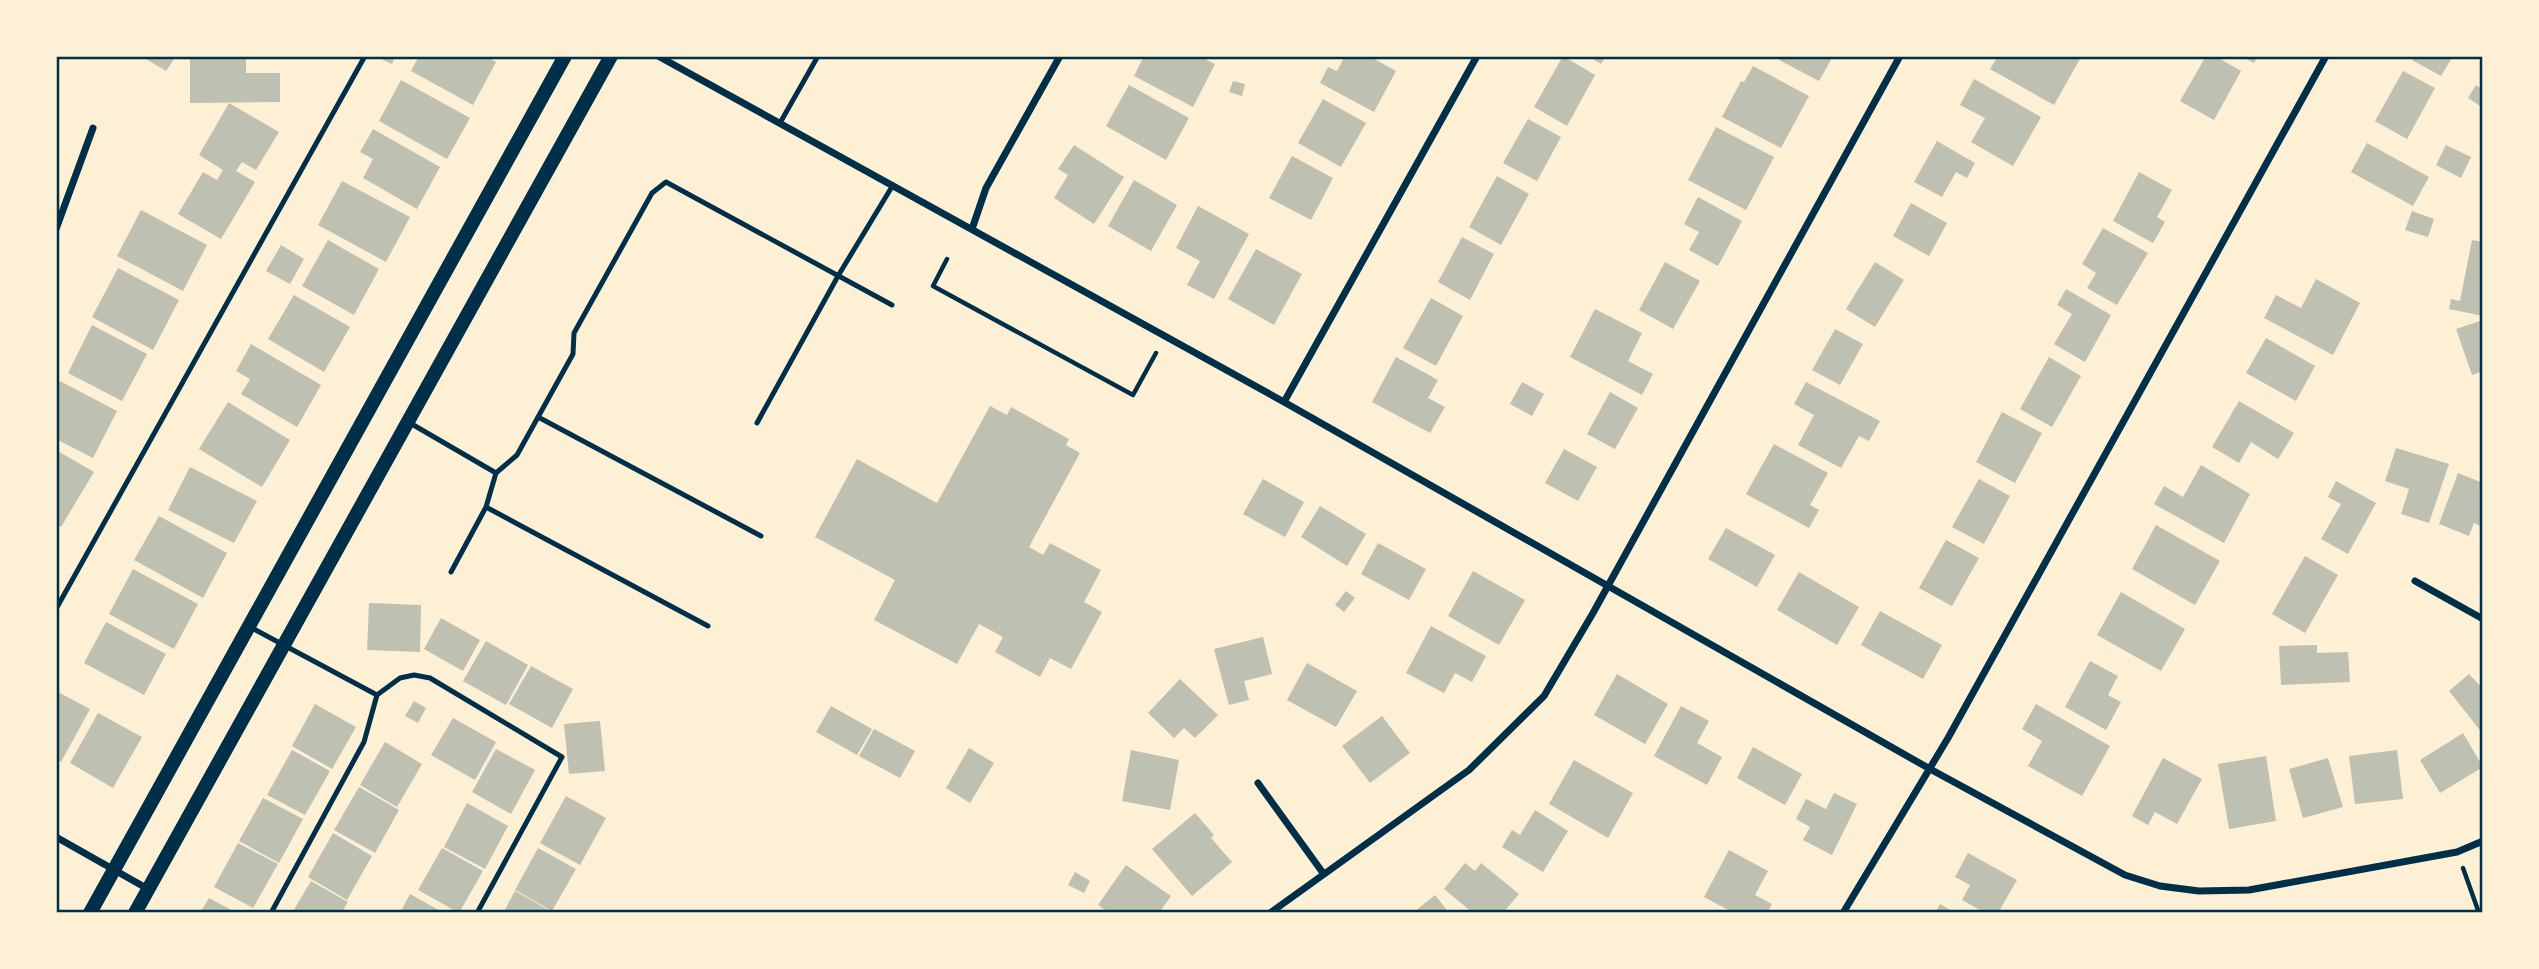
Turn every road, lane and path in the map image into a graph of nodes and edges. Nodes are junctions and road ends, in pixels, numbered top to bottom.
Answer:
1 (365, 56) edge
2 (565, 56) edge
3 (611, 56) edge
4 (658, 56) edge
5 (818, 56) edge
6 (1060, 56) edge
7 (1477, 56) edge
8 (1900, 56) edge
9 (2326, 56) edge
10 (780, 123) junction
11 (93, 128) dead end
12 (893, 185) junction
13 (56, 229) edge
14 (972, 229) junction
15 (947, 260) dead end
16 (838, 276) junction
17 (892, 305) dead end
18 (1156, 353) dead end
19 (1284, 402) junction
20 (538, 417) junction
21 (407, 421) junction
22 (757, 423) dead end
23 (496, 473) junction
24 (486, 507) junction
25 (761, 536) dead end
26 (451, 572) dead end
27 (2415, 581) dead end
28 (1608, 585) junction
29 (56, 609) edge
30 (2483, 619) edge
31 (708, 626) dead end
32 (249, 627) junction
33 (283, 645) junction
34 (377, 695) junction
35 (1930, 769) junction
36 (1258, 783) dead end
37 (56, 837) edge
38 (2483, 841) edge
39 (114, 869) junction
40 (2463, 869) dead end
41 (1324, 873) junction
42 (148, 889) junction
43 (90, 913) edge
44 (135, 913) edge
45 (271, 913) edge
46 (477, 913) edge
47 (1270, 913) edge
48 (1843, 913) edge
49 (2479, 913) edge

1 - 29 lane
2 - 32 main road
3 - 21 main road
4 - 10 street
5 - 10 lane
6 - 14 street
7 - 19 street
8 - 28 street
9 - 35 street
10 - 12 street
11 - 13 street
12 - 14 street
12 - 16 lane
14 - 19 street
15 - 18 path
16 - 17 lane
16 - 20 lane
16 - 22 lane
19 - 28 street
20 - 23 lane
20 - 25 lane
21 - 23 lane
21 - 33 main road
23 - 24 lane
24 - 26 lane
24 - 31 lane
27 - 30 street
28 - 35 street
28 - 41 street
32 - 33 lane
32 - 39 main road
33 - 34 lane
33 - 42 main road
34 - 45 lane
34 - 46 lane
35 - 38 street
35 - 48 street
36 - 41 street
37 - 39 street
39 - 42 street
39 - 43 main road
40 - 49 path
41 - 47 street
42 - 44 main road

